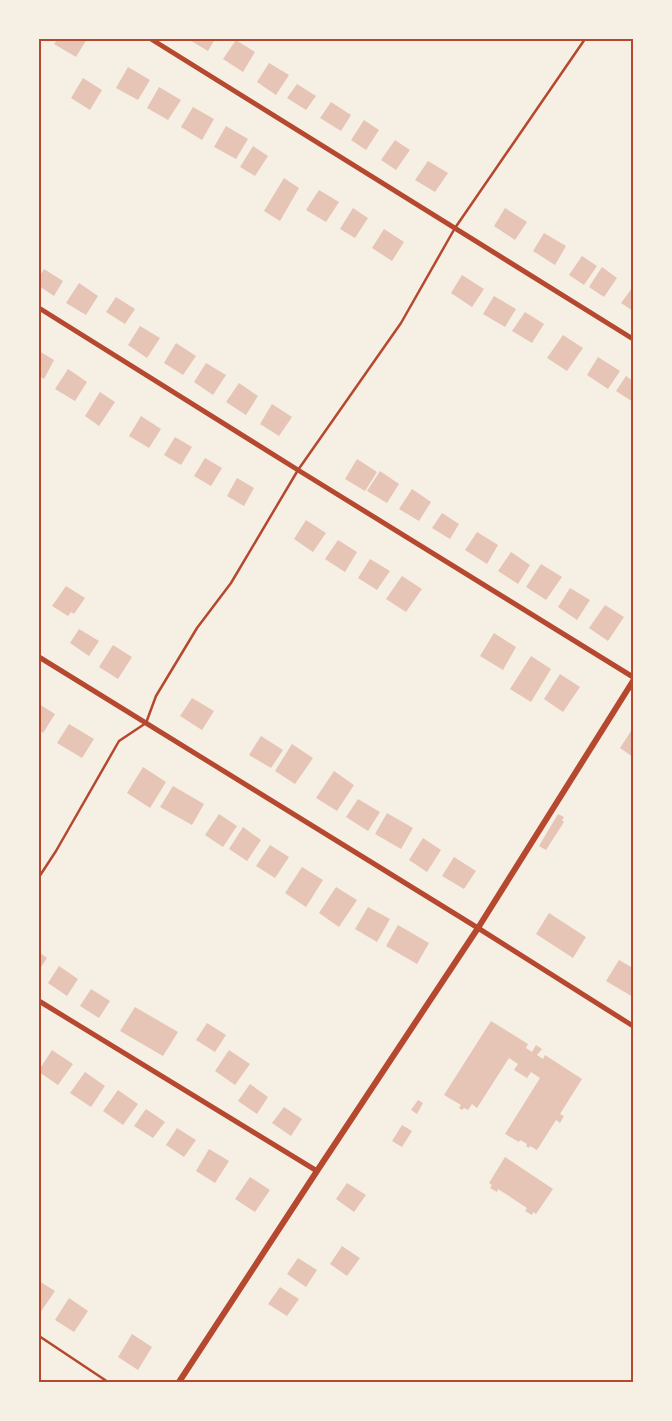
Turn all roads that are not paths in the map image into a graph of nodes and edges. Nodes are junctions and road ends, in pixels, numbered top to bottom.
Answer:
1 (151, 39) edge
2 (585, 39) edge
3 (454, 228) junction
4 (39, 308) edge
5 (633, 339) edge
6 (298, 470) junction
7 (39, 657) edge
8 (633, 676) edge
9 (633, 681) edge
10 (146, 723) junction
11 (39, 877) edge
12 (478, 928) junction
13 (39, 1000) edge
14 (633, 1026) edge
15 (317, 1171) junction
16 (39, 1336) edge
17 (108, 1382) edge
18 (179, 1382) edge

1 - 3 street
2 - 3 lane
3 - 5 street
3 - 6 lane
4 - 6 street
6 - 8 street
6 - 10 lane
7 - 10 street
9 - 12 street
10 - 11 lane
10 - 12 street
12 - 14 street
12 - 15 street
13 - 15 street
15 - 18 street
16 - 17 lane

